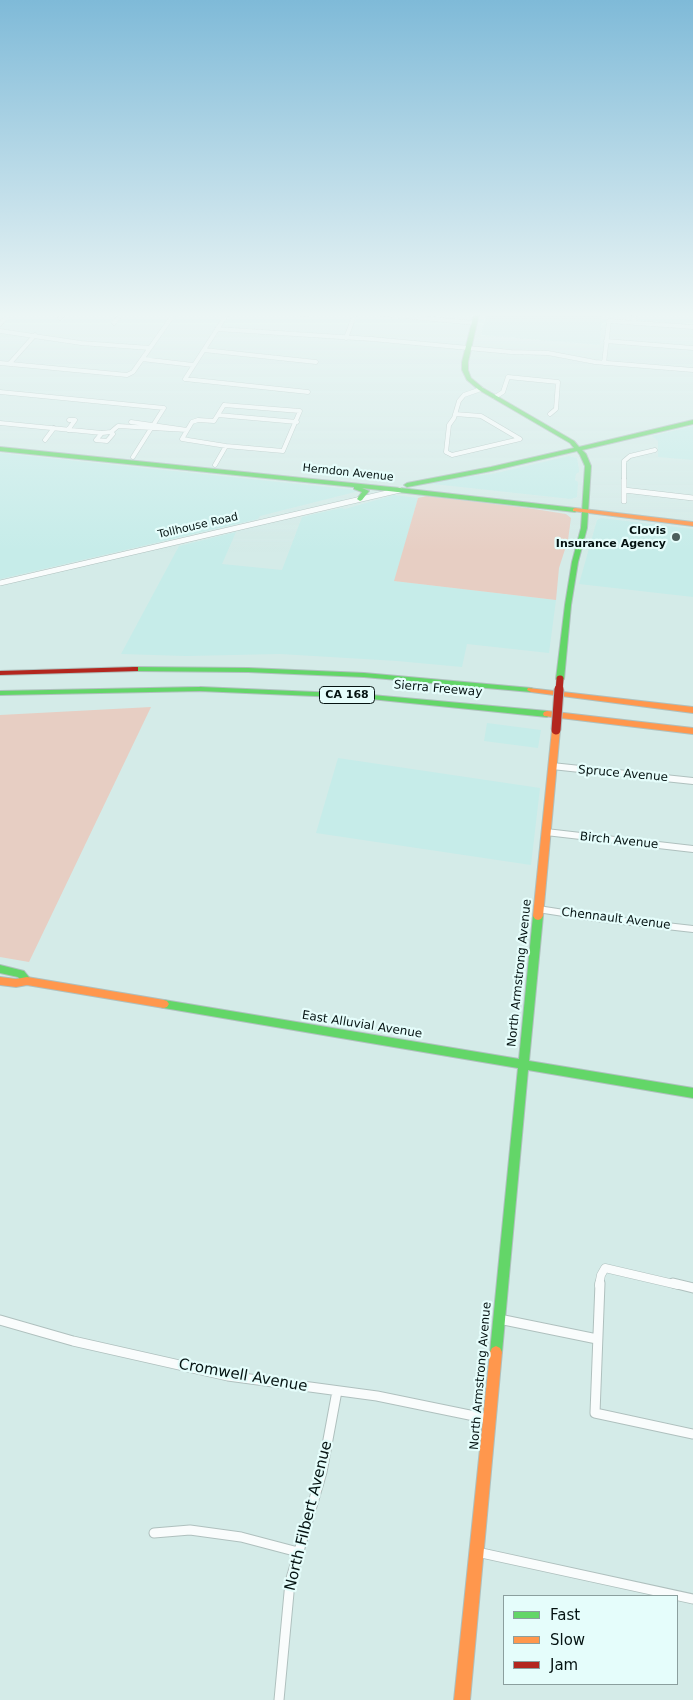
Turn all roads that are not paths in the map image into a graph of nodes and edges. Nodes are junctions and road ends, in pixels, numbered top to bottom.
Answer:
1 (14, 393) edge
2 (469, 393) edge
3 (488, 393) edge
4 (501, 393) edge
5 (558, 393) edge
6 (496, 398) junction
7 (455, 414) junction
8 (550, 414) dead end
9 (218, 415) junction
10 (69, 420) dead end
11 (131, 422) dead end
12 (296, 422) junction
13 (693, 422) edge
14 (0, 423) edge
15 (117, 427) junction
16 (152, 427) junction
17 (54, 428) junction
18 (68, 430) junction
19 (187, 430) junction
20 (124, 431) dead end
21 (111, 432) junction
22 (102, 433) junction
23 (45, 440) dead end
24 (0, 444) edge
25 (226, 446) junction
26 (0, 449) edge
27 (579, 449) junction
28 (655, 450) dead end
29 (133, 460) junction
30 (215, 465) junction
31 (383, 482) junction
32 (333, 483) junction
33 (404, 488) junction
34 (624, 490) junction
35 (693, 498) edge
36 (360, 500) junction
37 (624, 501) dead end
38 (586, 508) junction
39 (693, 517) edge
40 (693, 524) edge
41 (0, 583) edge
42 (0, 666) edge
43 (89, 669) junction
44 (0, 673) edge
45 (140, 689) junction
46 (0, 693) edge
47 (0, 697) edge
48 (693, 710) edge
49 (693, 731) edge
50 (552, 766) junction
51 (693, 781) edge
52 (546, 832) junction
53 (693, 849) edge
54 (538, 909) junction
55 (693, 929) edge
56 (0, 969) edge
57 (0, 981) edge
58 (27, 981) junction
59 (523, 1065) junction
60 (693, 1094) edge
61 (693, 1288) edge
62 (499, 1318) junction
63 (0, 1320) edge
64 (597, 1339) junction
65 (337, 1391) junction
66 (489, 1419) junction
67 (693, 1434) edge
68 (154, 1532) dead end
69 (298, 1552) junction
70 (477, 1552) junction
71 (675, 1595) edge
72 (678, 1596) edge
73 (693, 1599) edge
74 (279, 1700) edge
75 (462, 1700) edge

1 - 16 street
2 - 7 street
3 - 6 main road
4 - 6 street
5 - 8 street
6 - 27 main road
7 - 7 street
9 - 12 street
9 - 12 street
9 - 19 street
10 - 18 street
11 - 16 street
12 - 25 street
13 - 27 main road
14 - 17 street
15 - 16 street
15 - 20 street
15 - 21 street
16 - 19 street
16 - 29 street
17 - 18 street
17 - 23 street
18 - 22 street
19 - 25 street
21 - 22 street
21 - 22 street
24 - 29 main road, Herndon Avenue
25 - 30 street
26 - 29 main road, Herndon Avenue
27 - 33 main road
27 - 38 main road, North Armstrong Avenue
28 - 34 street
29 - 30 main road, Herndon Avenue
29 - 32 main road, Herndon Avenue
30 - 31 main road, Herndon Avenue
31 - 32 main road
31 - 33 main road, Herndon Avenue
32 - 33 main road, Herndon Avenue
32 - 36 main road
33 - 36 street, Tollhouse Road
33 - 38 main road, Herndon Avenue
33 - 38 main road, Herndon Avenue
34 - 35 street
34 - 37 street
36 - 41 street, Tollhouse Road
38 - 39 main road, Herndon Avenue
38 - 40 main road, Herndon Avenue
38 - 50 main road, North Armstrong Avenue, bridge
42 - 43 main road
43 - 44 main road, Sierra Freeway / CA 168
43 - 48 main road, Sierra Freeway / CA 168
45 - 46 main road, Sierra Freeway / CA 168
45 - 47 main road
45 - 49 main road, Sierra Freeway / CA 168
50 - 51 street, Spruce Avenue
50 - 52 main road, North Armstrong Avenue
52 - 53 street, Birch Avenue
52 - 54 main road, North Armstrong Avenue
54 - 55 street, Chennault Avenue
54 - 59 main road, North Armstrong Avenue
56 - 58 main road, East Alluvial Avenue
57 - 58 main road, East Alluvial Avenue
58 - 59 main road, East Alluvial Avenue
59 - 60 main road, East Alluvial Avenue
59 - 62 main road, North Armstrong Avenue
61 - 64 street
62 - 64 street
62 - 66 main road, North Armstrong Avenue
63 - 65 street, Cromwell Avenue
64 - 67 street
65 - 66 street, Cromwell Avenue
65 - 69 street, North Filbert Avenue
66 - 70 main road, North Armstrong Avenue
68 - 69 street
69 - 74 street, North Filbert Avenue
70 - 71 street
70 - 75 main road, North Armstrong Avenue
72 - 73 street

